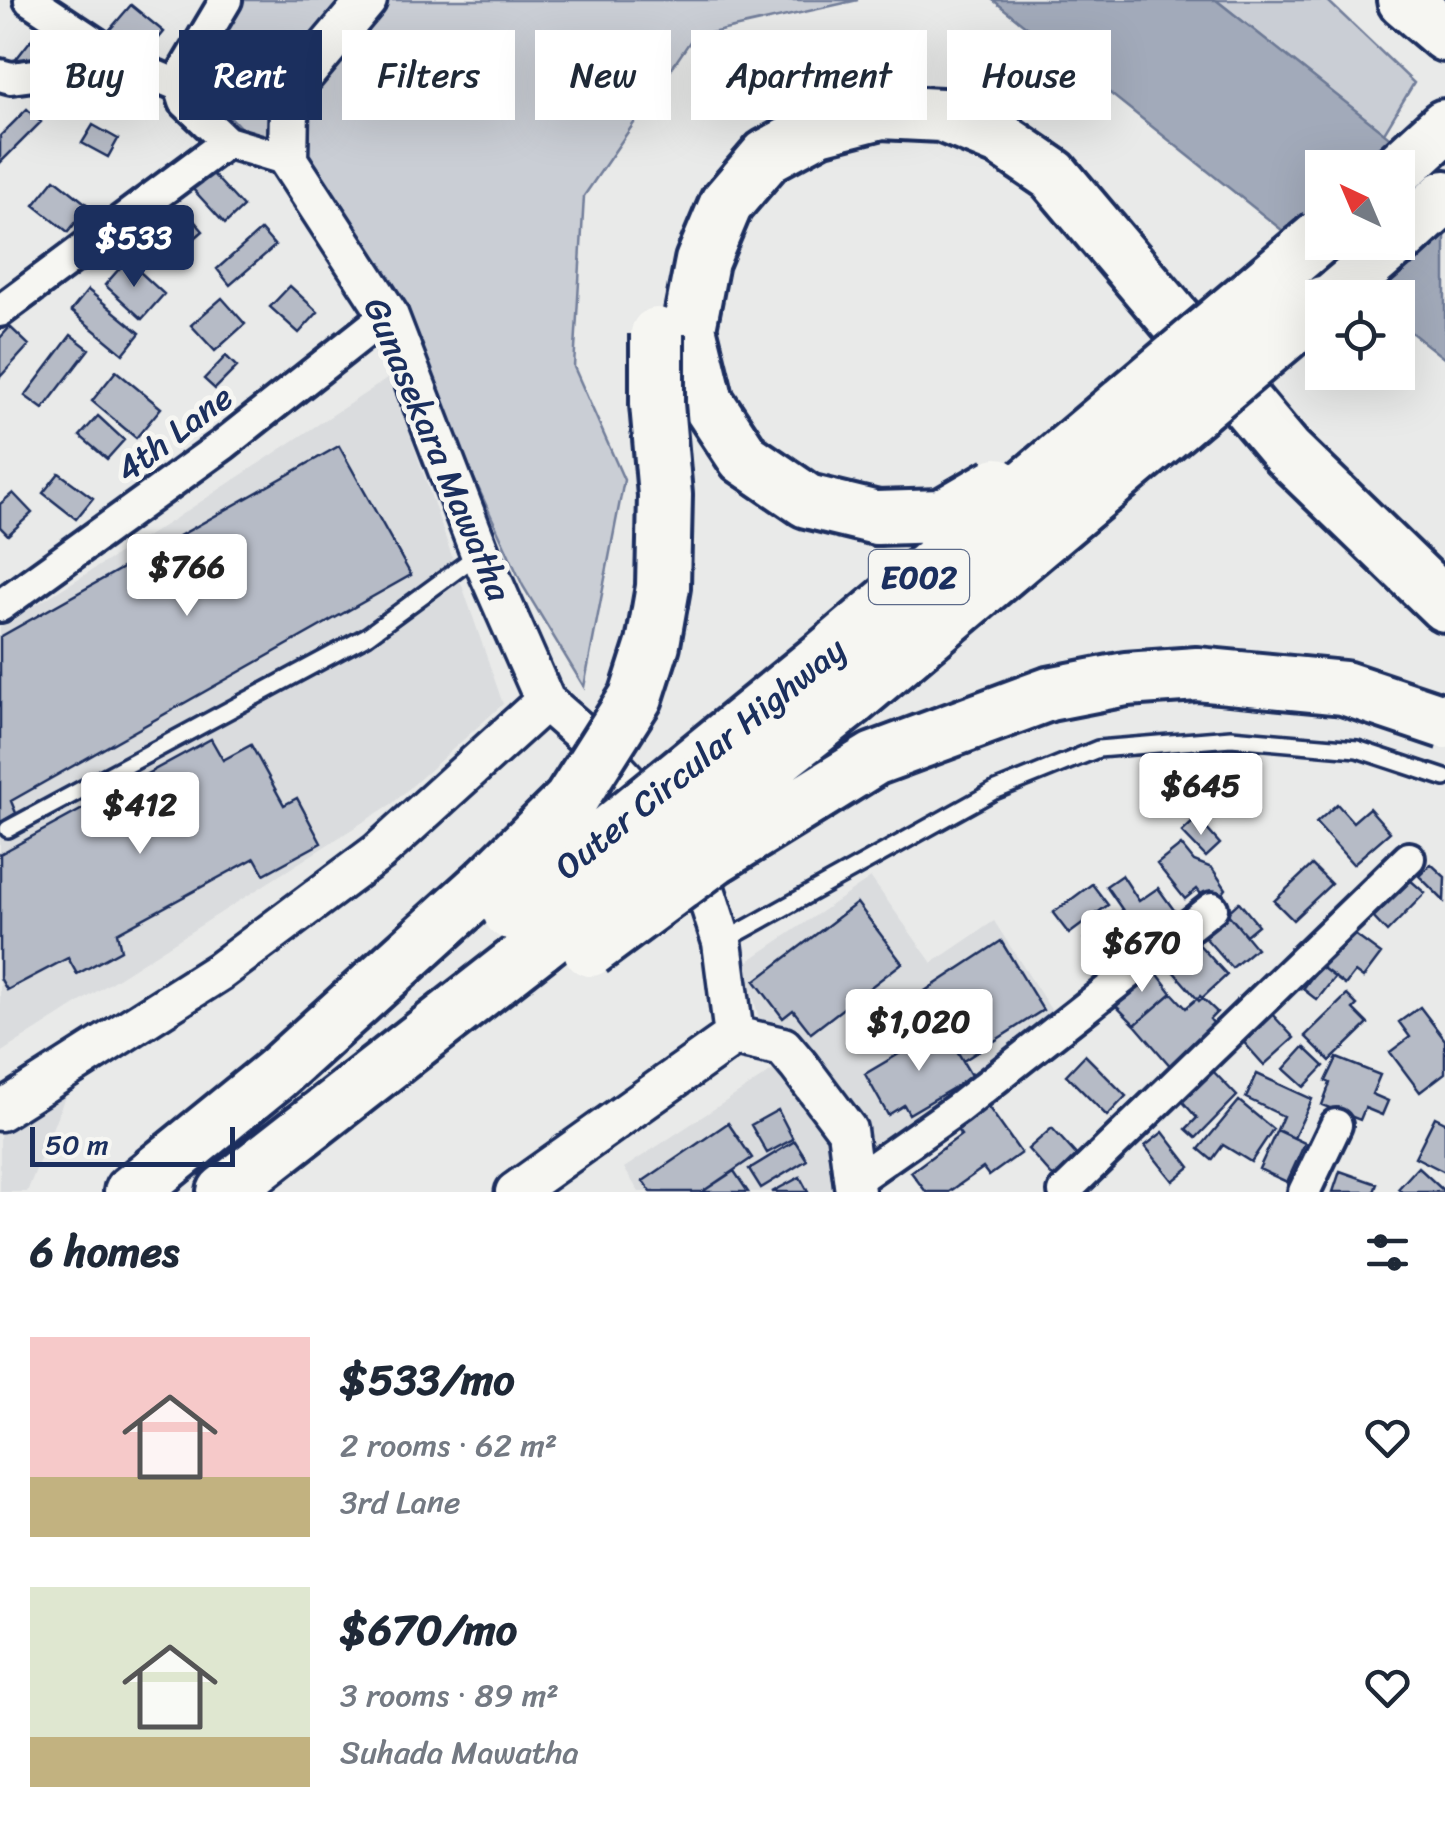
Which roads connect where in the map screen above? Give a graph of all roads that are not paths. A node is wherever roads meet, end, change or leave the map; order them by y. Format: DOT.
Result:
graph roads {
  1 [pos="30,0"];
  2 [pos="226,0"];
  3 [pos="367,0"];
  4 [pos="1404,0"];
  5 [pos="75,30"];
  6 [pos="208,30"];
  7 [pos="1445,35"];
  8 [pos="0,75"];
  9 [pos="30,76"];
  10 [pos="204,120"];
  11 [pos="1445,126"];
  12 [pos="227,142"];
  13 [pos="1415,153"];
  14 [pos="288,160"];
  15 [pos="1445,197"];
  16 [pos="1415,224"];
  17 [pos="1305,247"];
  18 [pos="1305,248"];
  19 [pos="1374,260"];
  20 [pos="1350,280"];
  21 [pos="0,311"];
  22 [pos="388,314"];
  23 [pos="1305,317"];
  24 [pos="1190,336"];
  25 [pos="1190,336"];
  26 [pos="1190,336"];
  27 [pos="1190,336"];
  28 [pos="480,553"];
  29 [pos="1445,564"];
  30 [pos="1445,605"];
  31 [pos="0,606"];
  32 [pos="545,701"];
  33 [pos="1445,722"];
  34 [pos="1445,778"];
  35 [pos="8,829"];
  36 [pos="1410,858"];
  37 [pos="1212,908"];
  38 [pos="525,927"];
  39 [pos="722,942"];
  40 [pos="734,1036"];
  41 [pos="0,1111"];
  42 [pos="1336,1125"];
  43 [pos="856,1186"];
  44 [pos="132,1192"];
  45 [pos="159,1192"];
  46 [pos="224,1192"];
  47 [pos="270,1192"];
  48 [pos="516,1192"];
  49 [pos="1064,1192"];
  50 [pos="1304,1192"];
  1 -- 5 [label="street"];
  2 -- 6 [label="street"];
  3 -- 14 [label="street"];
  4 -- 7 [label="highway"];
  8 -- 9 [label="street"];
  10 -- 12 [label="street"];
  11 -- 13 [label="highway"];
  12 -- 14 [label="street"];
  12 -- 21 [label="street"];
  14 -- 22 [label="street, Gunasekara Mawatha"];
  15 -- 16 [label="highway"];
  17 -- 24 [label="highway, bridge"];
  18 -- 38 [label="highway, Outer Circular Highway / E002, bridge"];
  19 -- 20 [label="highway"];
  22 -- 28 [label="street, Gunasekara Mawatha"];
  22 -- 31 [label="street, 4th Lane"];
  23 -- 38 [label="highway, Outer Circular Highway / E002, bridge"];
  25 -- 26 [label="highway, bridge"];
  27 -- 30 [label="highway, bridge"];
  28 -- 32 [label="street, Gunasekara Mawatha"];
  28 -- 35 [label="lane"];
  29 -- 38 [label="highway, bridge"];
  32 -- 39 [label="street"];
  32 -- 41 [label="street"];
  33 -- 38 [label="highway, bridge"];
  34 -- 39 [label="lane"];
  36 -- 49 [label="street"];
  37 -- 43 [label="street"];
  38 -- 44 [label="highway"];
  38 -- 45 [label="highway, Outer Circular Highway / E002"];
  38 -- 46 [label="highway, Outer Circular Highway / E002"];
  38 -- 47 [label="highway"];
  39 -- 40 [label="street"];
  40 -- 43 [label="street"];
  40 -- 48 [label="street"];
  42 -- 50 [label="street"];
}
